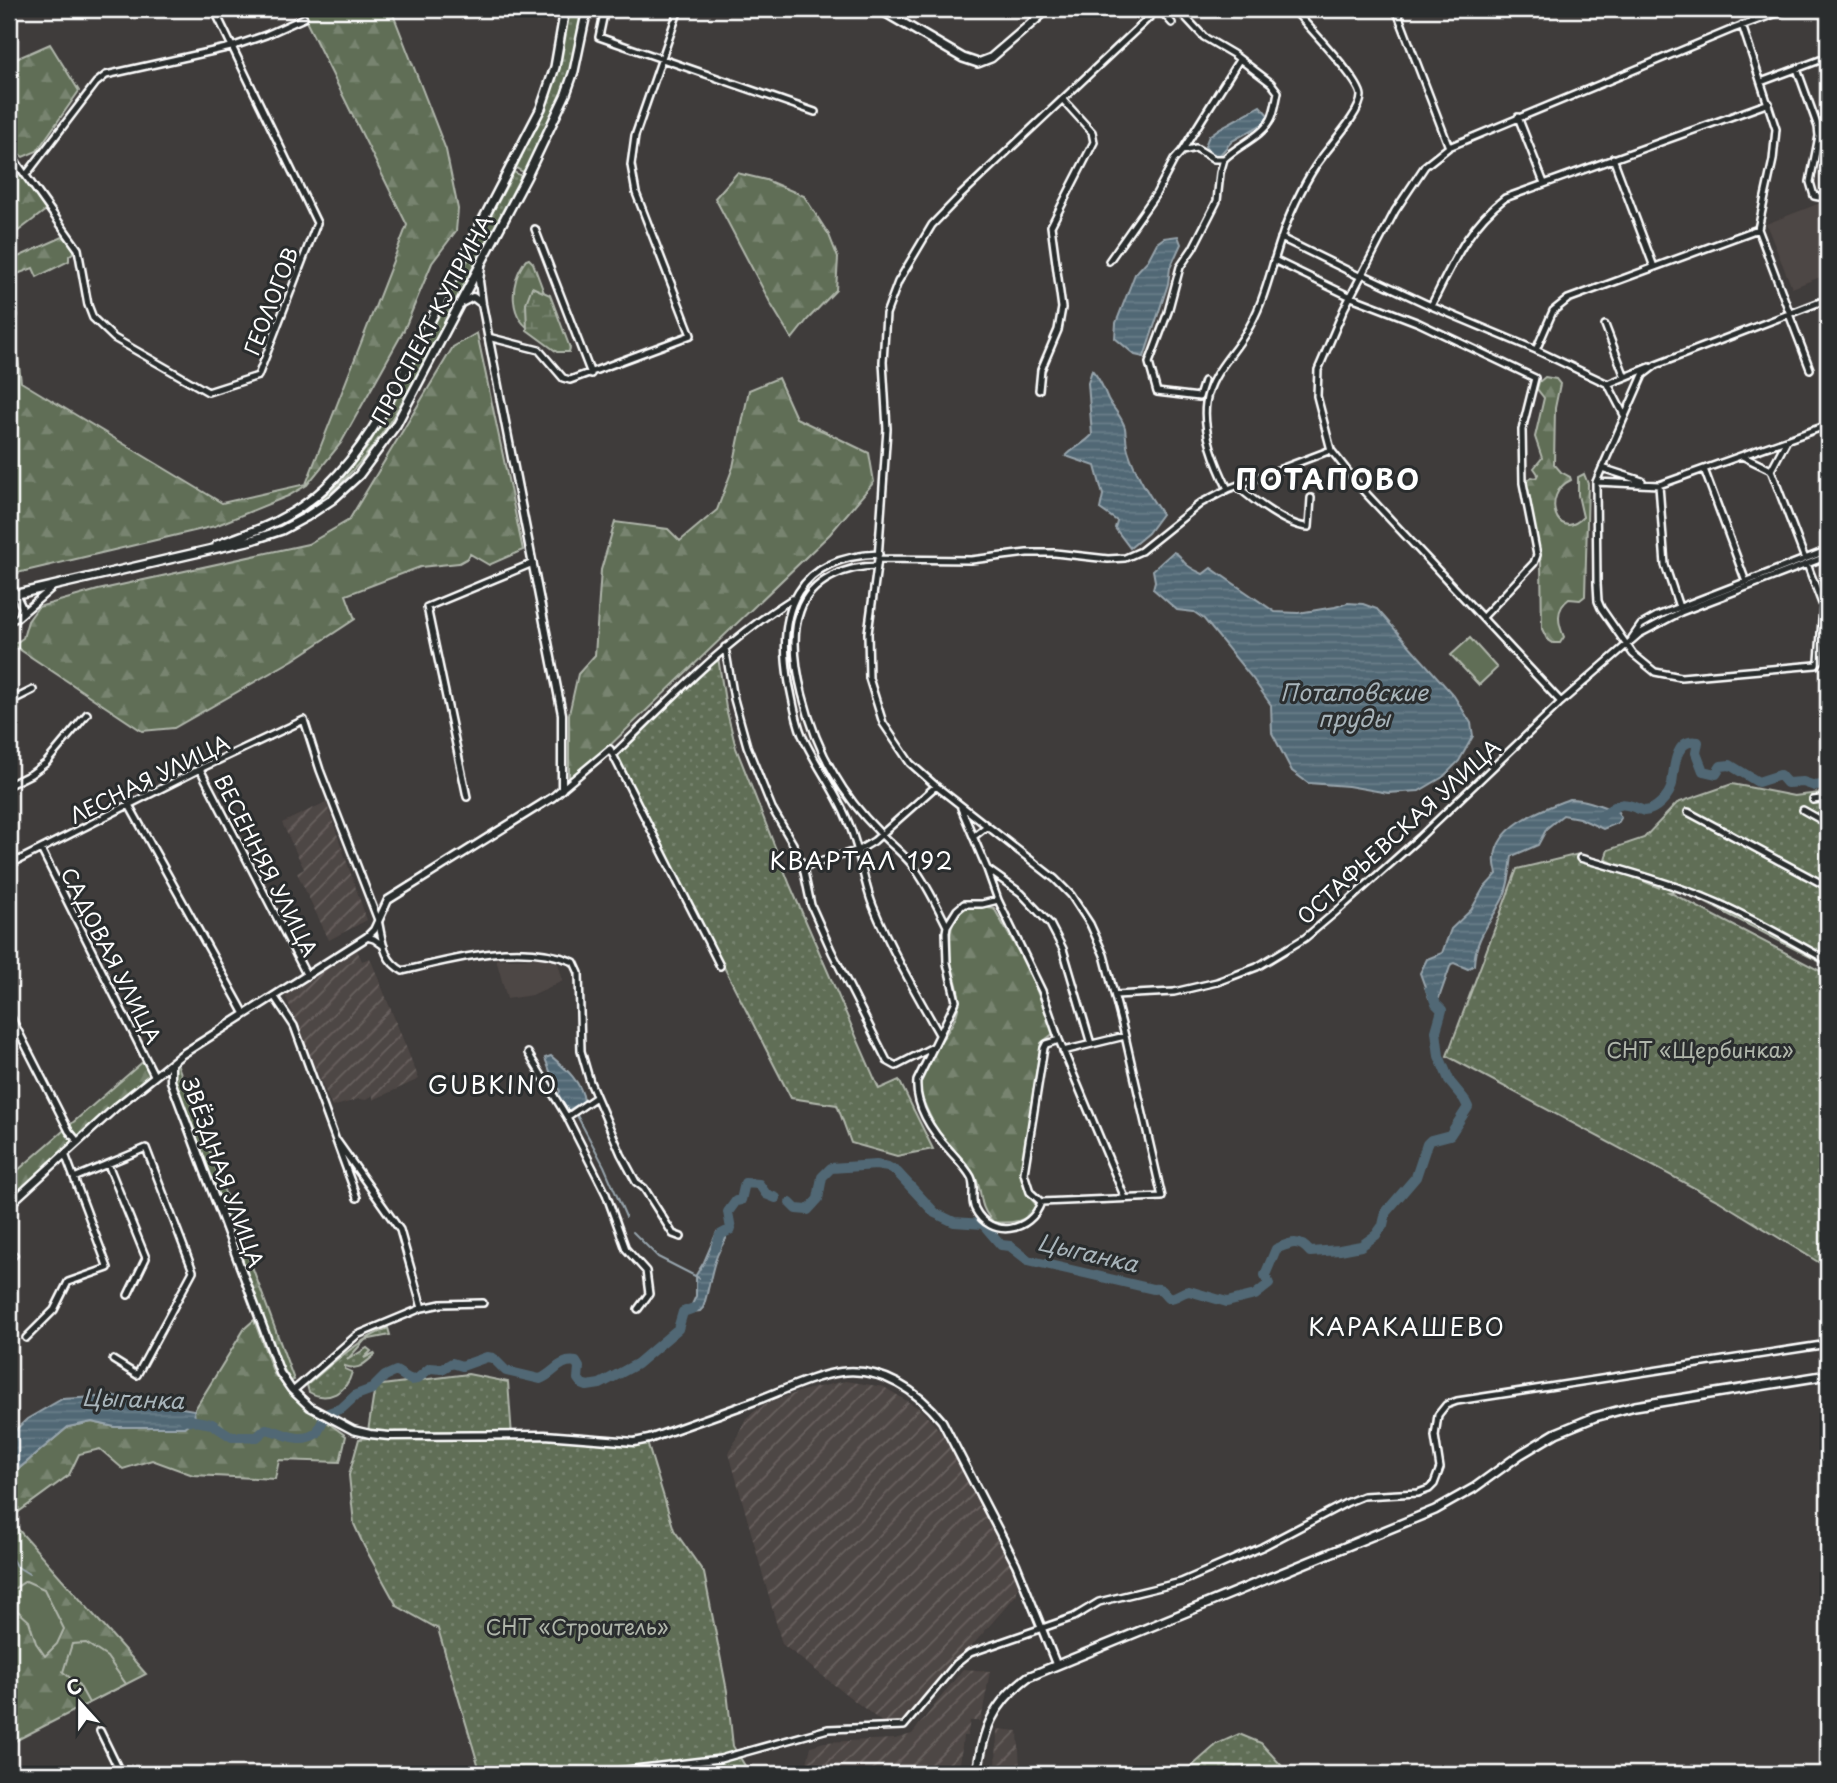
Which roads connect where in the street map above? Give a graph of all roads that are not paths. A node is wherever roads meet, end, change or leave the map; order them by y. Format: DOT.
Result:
graph roads {
  1 [pos="214,9"];
  2 [pos="565,9"];
  3 [pos="587,9"];
  4 [pos="605,9"];
  5 [pos="679,9"];
  6 [pos="879,9"];
  7 [pos="1048,9"];
  8 [pos="1178,9"];
  9 [pos="1293,9"];
  10 [pos="1396,9"];
  11 [pos="1788,9"];
  12 [pos="304,18"];
  13 [pos="1172,23"];
  14 [pos="1742,25"];
  15 [pos="231,47"];
  16 [pos="1828,57"];
  17 [pos="662,58"];
  18 [pos="1239,60"];
  19 [pos="1797,69"];
  20 [pos="1761,82"];
  21 [pos="1063,100"];
  22 [pos="1769,103"];
  23 [pos="816,111"];
  24 [pos="1518,117"];
  25 [pos="1449,147"];
  26 [pos="1182,151"];
  27 [pos="9,152"];
  28 [pos="1613,158"];
  29 [pos="1224,159"];
  30 [pos="26,175"];
  31 [pos="1544,183"];
  32 [pos="1828,194"];
  33 [pos="535,229"];
  34 [pos="1758,229"];
  35 [pos="1281,238"];
  36 [pos="484,257"];
  37 [pos="1274,260"];
  38 [pos="1109,261"];
  39 [pos="1654,267"];
  40 [pos="1361,276"];
  41 [pos="1351,297"];
  42 [pos="1828,299"];
  43 [pos="460,304"];
  44 [pos="482,304"];
  45 [pos="1431,306"];
  46 [pos="1790,314"];
  47 [pos="1605,325"];
  48 [pos="488,337"];
  49 [pos="1536,350"];
  50 [pos="1656,365"];
  51 [pos="1810,369"];
  52 [pos="591,374"];
  53 [pos="1625,377"];
  54 [pos="1204,380"];
  55 [pos="1608,384"];
  56 [pos="1039,390"];
  57 [pos="1624,415"];
  58 [pos="1828,425"];
  59 [pos="1787,440"];
  60 [pos="1331,450"];
  61 [pos="1742,456"];
  62 [pos="1602,468"];
  63 [pos="1704,470"];
  64 [pos="1771,470"];
  65 [pos="1596,482"];
  66 [pos="1648,483"];
  67 [pos="1659,485"];
  68 [pos="1237,486"];
  69 [pos="1228,489"];
  70 [pos="1311,498"];
  71 [pos="1828,550"];
  72 [pos="203,551"];
  73 [pos="1828,556"];
  74 [pos="878,560"];
  75 [pos="1806,561"];
  76 [pos="533,563"];
  77 [pos="9,580"];
  78 [pos="1746,582"];
  79 [pos="54,586"];
  80 [pos="13,595"];
  81 [pos="795,597"];
  82 [pos="1679,607"];
  83 [pos="21,613"];
  84 [pos="1483,617"];
  85 [pos="9,621"];
  86 [pos="1628,642"];
  87 [pos="725,647"];
  88 [pos="33,690"];
  89 [pos="9,702"];
  90 [pos="1561,702"];
  91 [pos="87,714"];
  92 [pos="612,755"];
  93 [pos="200,769"];
  94 [pos="9,785"];
  95 [pos="936,786"];
  96 [pos="562,789"];
  97 [pos="467,797"];
  98 [pos="1828,798"];
  99 [pos="1813,800"];
  100 [pos="129,805"];
  101 [pos="960,805"];
  102 [pos="1803,810"];
  103 [pos="1688,812"];
  104 [pos="1828,824"];
  105 [pos="987,826"];
  106 [pos="881,835"];
  107 [pos="973,837"];
  108 [pos="41,849"];
  109 [pos="859,850"];
  110 [pos="1580,858"];
  111 [pos="9,865"];
  112 [pos="803,867"];
  113 [pos="987,869"];
  114 [pos="1828,887"];
  115 [pos="998,900"];
  116 [pos="378,920"];
  117 [pos="947,926"];
  118 [pos="367,937"];
  119 [pos="384,946"];
  120 [pos="1828,961"];
  121 [pos="720,966"];
  122 [pos="307,976"];
  123 [pos="1115,995"];
  124 [pos="274,996"];
  125 [pos="9,1013"];
  126 [pos="244,1014"];
  127 [pos="939,1034"];
  128 [pos="1125,1036"];
  129 [pos="1059,1040"];
  130 [pos="1091,1044"];
  131 [pos="933,1046"];
  132 [pos="1063,1051"];
  133 [pos="528,1053"];
  134 [pos="171,1063"];
  135 [pos="154,1076"];
  136 [pos="171,1081"];
  137 [pos="596,1097"];
  138 [pos="567,1117"];
  139 [pos="337,1141"];
  140 [pos="78,1142"];
  141 [pos="65,1154"];
  142 [pos="108,1164"];
  143 [pos="74,1178"];
  144 [pos="357,1198"];
  145 [pos="1125,1198"];
  146 [pos="1041,1202"];
  147 [pos="9,1205"];
  148 [pos="681,1237"];
  149 [pos="128,1295"];
  150 [pos="483,1303"];
  151 [pos="422,1308"];
  152 [pos="638,1308"];
  153 [pos="26,1338"];
  154 [pos="1828,1344"];
  155 [pos="113,1360"];
  156 [pos="1828,1376"];
  157 [pos="293,1391"];
  158 [pos="1043,1628"];
  159 [pos="1056,1664"];
  160 [pos="100,1731"];
  161 [pos="121,1774"];
  162 [pos="592,1774"];
  163 [pos="977,1774"];
  1 -- 15 [label="street, ГЕОЛОГОВ"];
  2 -- 72 [label="main road, ПРОСПЕКТ КУПРИНА"];
  3 -- 36 [label="main road, ПРОСПЕКТ КУПРИНА"];
  4 -- 17 [label="street"];
  5 -- 17 [label="street"];
  6 -- 7 [label="main road"];
  8 -- 18 [label="street"];
  9 -- 35 [label="street"];
  10 -- 25 [label="street"];
  11 -- 14 [label="street"];
  12 -- 15 [label="street"];
  13 -- 21 [label="street"];
  14 -- 20 [label="street"];
  14 -- 24 [label="street"];
  15 -- 30 [label="street"];
  15 -- 30 [label="street, ГЕОЛОГОВ"];
  16 -- 19 [label="street"];
  17 -- 23 [label="street"];
  17 -- 52 [label="street"];
  18 -- 26 [label="street"];
  18 -- 29 [label="street"];
  19 -- 20 [label="street"];
  19 -- 32 [label="street"];
  20 -- 22 [label="street"];
  21 -- 56 [label="street"];
  21 -- 74 [label="street"];
  22 -- 28 [label="street"];
  22 -- 34 [label="street"];
  24 -- 25 [label="street"];
  24 -- 31 [label="street"];
  25 -- 40 [label="street"];
  26 -- 29 [label="street"];
  26 -- 38 [label="street"];
  27 -- 30 [label="street, ГЕОЛОГОВ"];
  28 -- 31 [label="street"];
  28 -- 39 [label="street"];
  29 -- 54 [label="street"];
  31 -- 45 [label="street"];
  33 -- 52 [label="street"];
  34 -- 39 [label="street"];
  34 -- 46 [label="street"];
  35 -- 37 [label="street"];
  35 -- 40 [label="street"];
  36 -- 43 [label="main road, ПРОСПЕКТ КУПРИНА"];
  36 -- 44 [label="street"];
  37 -- 41 [label="street"];
  37 -- 69 [label="street"];
  39 -- 49 [label="street"];
  40 -- 41 [label="street"];
  40 -- 45 [label="street"];
  41 -- 60 [label="street"];
  41 -- 84 [label="street"];
  42 -- 46 [label="street"];
  43 -- 44 [label="street"];
  43 -- 72 [label="main road, ПРОСПЕКТ КУПРИНА"];
  44 -- 48 [label="street"];
  45 -- 49 [label="street"];
  46 -- 50 [label="street"];
  46 -- 51 [label="street"];
  47 -- 53 [label="street"];
  48 -- 52 [label="street"];
  48 -- 76 [label="street"];
  49 -- 55 [label="street"];
  50 -- 53 [label="street"];
  50 -- 57 [label="street"];
  53 -- 55 [label="street"];
  55 -- 57 [label="street"];
  57 -- 62 [label="street"];
  58 -- 59 [label="street"];
  59 -- 61 [label="street"];
  59 -- 64 [label="street"];
  60 -- 68 [label="street"];
  60 -- 84 [label="street"];
  61 -- 63 [label="street"];
  61 -- 64 [label="street"];
  62 -- 65 [label="street"];
  62 -- 66 [label="street"];
  63 -- 67 [label="street"];
  63 -- 78 [label="street"];
  64 -- 75 [label="street"];
  65 -- 66 [label="street"];
  65 -- 86 [label="street"];
  66 -- 67 [label="street"];
  67 -- 82 [label="street"];
  68 -- 69 [label="street"];
  68 -- 70 [label="street"];
  69 -- 74 [label="street"];
  71 -- 75 [label="street, ОСТАФЬЕВСКАЯ УЛИЦА"];
  72 -- 79 [label="main road, ПРОСПЕКТ КУПРИНА"];
  73 -- 75 [label="street, ОСТАФЬЕВСКАЯ УЛИЦА"];
  74 -- 81 [label="street"];
  74 -- 95 [label="street"];
  74 -- 106 [label="street"];
  75 -- 78 [label="street, ОСТАФЬЕВСКАЯ УЛИЦА"];
  75 -- 86 [label="street, ОСТАФЬЕВСКАЯ УЛИЦА"];
  75 -- 86 [label="street"];
  76 -- 96 [label="street"];
  76 -- 97 [label="street"];
  77 -- 80 [label="street"];
  78 -- 82 [label="street, ОСТАФЬЕВСКАЯ УЛИЦА"];
  79 -- 80 [label="main road, ПРОСПЕКТ КУПРИНА"];
  79 -- 83 [label="street"];
  80 -- 83 [label="street"];
  81 -- 87 [label="street"];
  81 -- 109 [label="street"];
  82 -- 86 [label="street, ОСТАФЬЕВСКАЯ УЛИЦА"];
  83 -- 85 [label="street"];
  84 -- 90 [label="street"];
  86 -- 90 [label="street, ОСТАФЬЕВСКАЯ УЛИЦА"];
  87 -- 92 [label="street"];
  87 -- 112 [label="street"];
  88 -- 89 [label="street"];
  90 -- 123 [label="street, ОСТАФЬЕВСКАЯ УЛИЦА"];
  91 -- 94 [label="street"];
  92 -- 96 [label="street"];
  92 -- 121 [label="street"];
  93 -- 100 [label="street, ЛЕСНАЯ УЛИЦА"];
  93 -- 116 [label="street, ЛЕСНАЯ УЛИЦА"];
  93 -- 122 [label="street, ВЕСЕННЯЯ УЛИЦА"];
  95 -- 101 [label="street"];
  95 -- 106 [label="street"];
  96 -- 116 [label="street"];
  98 -- 99 [label="street"];
  100 -- 108 [label="street, ЛЕСНАЯ УЛИЦА"];
  100 -- 126 [label="street"];
  101 -- 105 [label="street"];
  101 -- 107 [label="street"];
  102 -- 104 [label="street"];
  103 -- 114 [label="street"];
  105 -- 107 [label="street"];
  105 -- 123 [label="street"];
  106 -- 109 [label="street"];
  106 -- 117 [label="street"];
  107 -- 113 [label="street"];
  108 -- 111 [label="street, ЛЕСНАЯ УЛИЦА"];
  108 -- 135 [label="street, САДОВАЯ УЛИЦА"];
  109 -- 112 [label="street"];
  109 -- 127 [label="street"];
  110 -- 120 [label="street"];
  112 -- 131 [label="street"];
  113 -- 115 [label="street"];
  113 -- 130 [label="street"];
  115 -- 117 [label="street"];
  115 -- 129 [label="street"];
  116 -- 118 [label="street"];
  116 -- 119 [label="street"];
  117 -- 127 [label="street"];
  118 -- 119 [label="street"];
  118 -- 122 [label="street"];
  119 -- 137 [label="street"];
  122 -- 124 [label="street"];
  123 -- 128 [label="street"];
  124 -- 126 [label="street"];
  124 -- 139 [label="street"];
  125 -- 140 [label="street"];
  126 -- 134 [label="street"];
  127 -- 131 [label="street"];
  128 -- 130 [label="street"];
  128 -- 145 [label="street"];
  129 -- 132 [label="street"];
  129 -- 146 [label="street"];
  130 -- 132 [label="street"];
  131 -- 146 [label="street"];
  132 -- 145 [label="street"];
  133 -- 138 [label="street"];
  134 -- 135 [label="street, ЗВЁЗДНАЯ УЛИЦА"];
  134 -- 136 [label="street, ЗВЁЗДНАЯ УЛИЦА"];
  135 -- 136 [label="street"];
  135 -- 140 [label="street, ЗВЁЗДНАЯ УЛИЦА"];
  136 -- 157 [label="street, ЗВЁЗДНАЯ УЛИЦА"];
  137 -- 138 [label="street"];
  137 -- 148 [label="street"];
  138 -- 152 [label="street"];
  139 -- 144 [label="street"];
  139 -- 151 [label="street"];
  140 -- 141 [label="street, ЗВЁЗДНАЯ УЛИЦА"];
  141 -- 143 [label="street"];
  141 -- 147 [label="street, ЗВЁЗДНАЯ УЛИЦА"];
  142 -- 143 [label="street"];
  142 -- 149 [label="street"];
  142 -- 155 [label="street"];
  143 -- 153 [label="street"];
  145 -- 146 [label="street"];
  150 -- 151 [label="street"];
  151 -- 157 [label="street"];
  154 -- 158 [label="street"];
  156 -- 159 [label="main road"];
  157 -- 158 [label="street, ЗВЁЗДНАЯ УЛИЦА"];
  158 -- 159 [label="street, ЗВЁЗДНАЯ УЛИЦА"];
  158 -- 162 [label="street"];
  159 -- 163 [label="main road"];
  160 -- 161 [label="street"];
}
